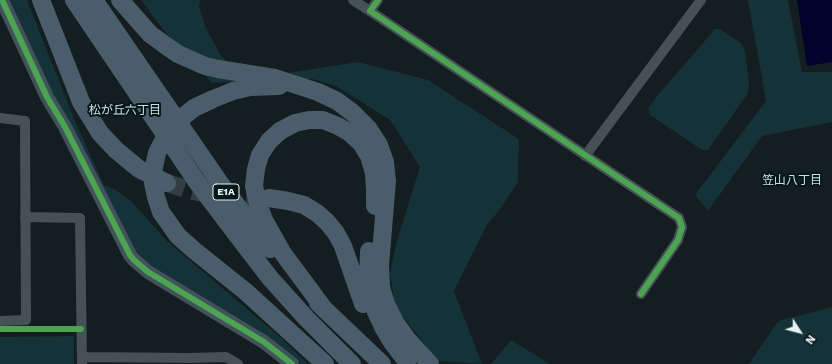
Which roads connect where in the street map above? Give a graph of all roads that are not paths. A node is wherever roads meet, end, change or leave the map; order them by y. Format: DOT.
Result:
graph roads {
  1 [pos="2,0"];
  2 [pos="40,0"];
  3 [pos="74,0"];
  4 [pos="94,0"];
  5 [pos="120,0"];
  6 [pos="353,0"];
  7 [pos="378,0"];
  8 [pos="701,0"];
  9 [pos="370,11"];
  10 [pos="318,92"];
  11 [pos="0,118"];
  12 [pos="585,156"];
  13 [pos="167,182"];
  14 [pos="268,198"];
  15 [pos="25,217"];
  16 [pos="641,294"];
  17 [pos="325,310"];
  18 [pos="0,320"];
  19 [pos="82,360"];
  20 [pos="138,360"];
  21 [pos="191,361"];
  22 [pos="409,363"];
  23 [pos="238,364"];
  24 [pos="292,364"];
  25 [pos="325,364"];
  26 [pos="352,364"];
  27 [pos="382,364"];
  28 [pos="430,364"];
  1 -- 24 [label="street"];
  2 -- 13 [label="highway"];
  3 -- 26 [label="highway, E1A"];
  4 -- 17 [label="highway, E1A"];
  5 -- 10 [label="highway"];
  6 -- 9 [label="street"];
  7 -- 9 [label="street"];
  8 -- 12 [label="street"];
  9 -- 12 [label="street"];
  10 -- 25 [label="highway"];
  10 -- 28 [label="highway"];
  11 -- 15 [label="street"];
  12 -- 16 [label="street"];
  14 -- 22 [label="highway"];
  15 -- 18 [label="street"];
  15 -- 19 [label="street"];
  17 -- 22 [label="highway"];
  17 -- 27 [label="highway, E1A"];
  19 -- 20 [label="street"];
  20 -- 21 [label="street"];
  21 -- 23 [label="street"];
}
